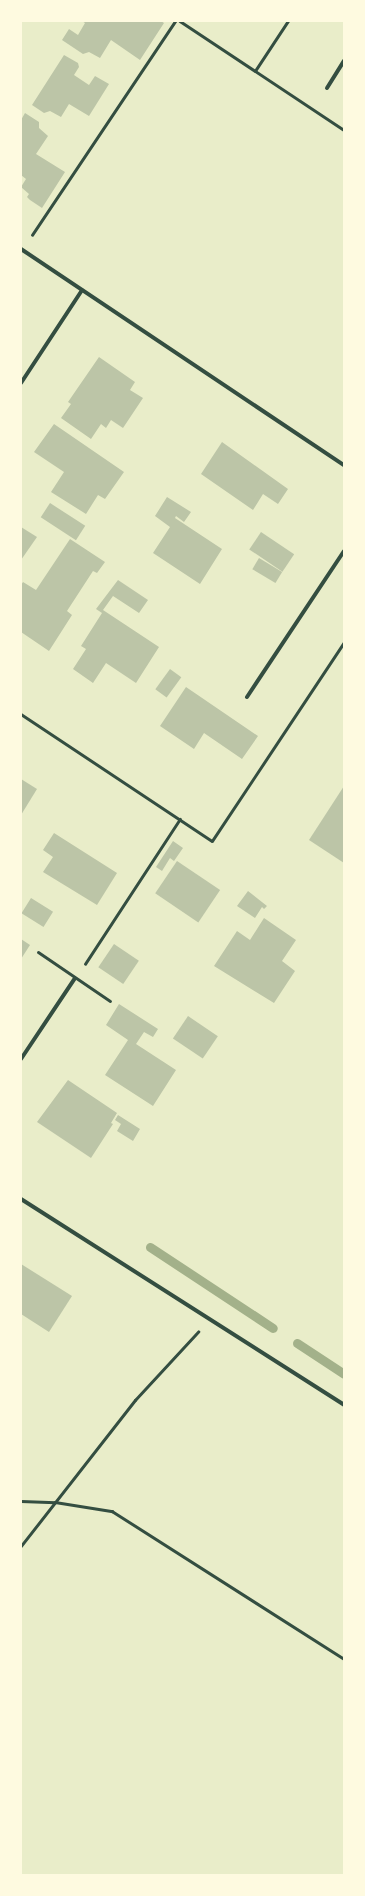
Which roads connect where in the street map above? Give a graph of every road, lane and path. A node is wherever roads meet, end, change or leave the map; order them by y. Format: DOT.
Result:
graph roads {
  1 [pos="175,21"];
  2 [pos="180,21"];
  3 [pos="288,21"];
  4 [pos="344,61"];
  5 [pos="255,71"];
  6 [pos="326,88"];
  7 [pos="344,130"];
  8 [pos="22,250"];
  9 [pos="82,290"];
  10 [pos="21,383"];
  11 [pos="344,465"];
  12 [pos="344,551"];
  13 [pos="344,642"];
  14 [pos="247,697"];
  15 [pos="21,714"];
  16 [pos="180,819"];
  17 [pos="38,952"];
  18 [pos="76,978"];
  19 [pos="110,1001"];
  20 [pos="21,1059"];
  21 [pos="21,1199"];
  22 [pos="210,1319"];
  23 [pos="344,1404"];
  24 [pos="21,1501"];
  25 [pos="55,1502"];
  26 [pos="21,1546"];
  27 [pos="344,1659"];
  1 -- 8 [label="path"];
  2 -- 5 [label="path"];
  3 -- 5 [label="path"];
  4 -- 6 [label="street"];
  5 -- 7 [label="path"];
  8 -- 9 [label="street"];
  9 -- 10 [label="street"];
  9 -- 11 [label="street"];
  12 -- 14 [label="street"];
  13 -- 16 [label="path"];
  15 -- 16 [label="path"];
  16 -- 18 [label="path"];
  17 -- 18 [label="lane"];
  18 -- 19 [label="lane"];
  18 -- 20 [label="street"];
  21 -- 22 [label="street"];
  22 -- 23 [label="street"];
  22 -- 25 [label="path"];
  24 -- 25 [label="path"];
  25 -- 26 [label="path"];
  25 -- 27 [label="path"];
}
